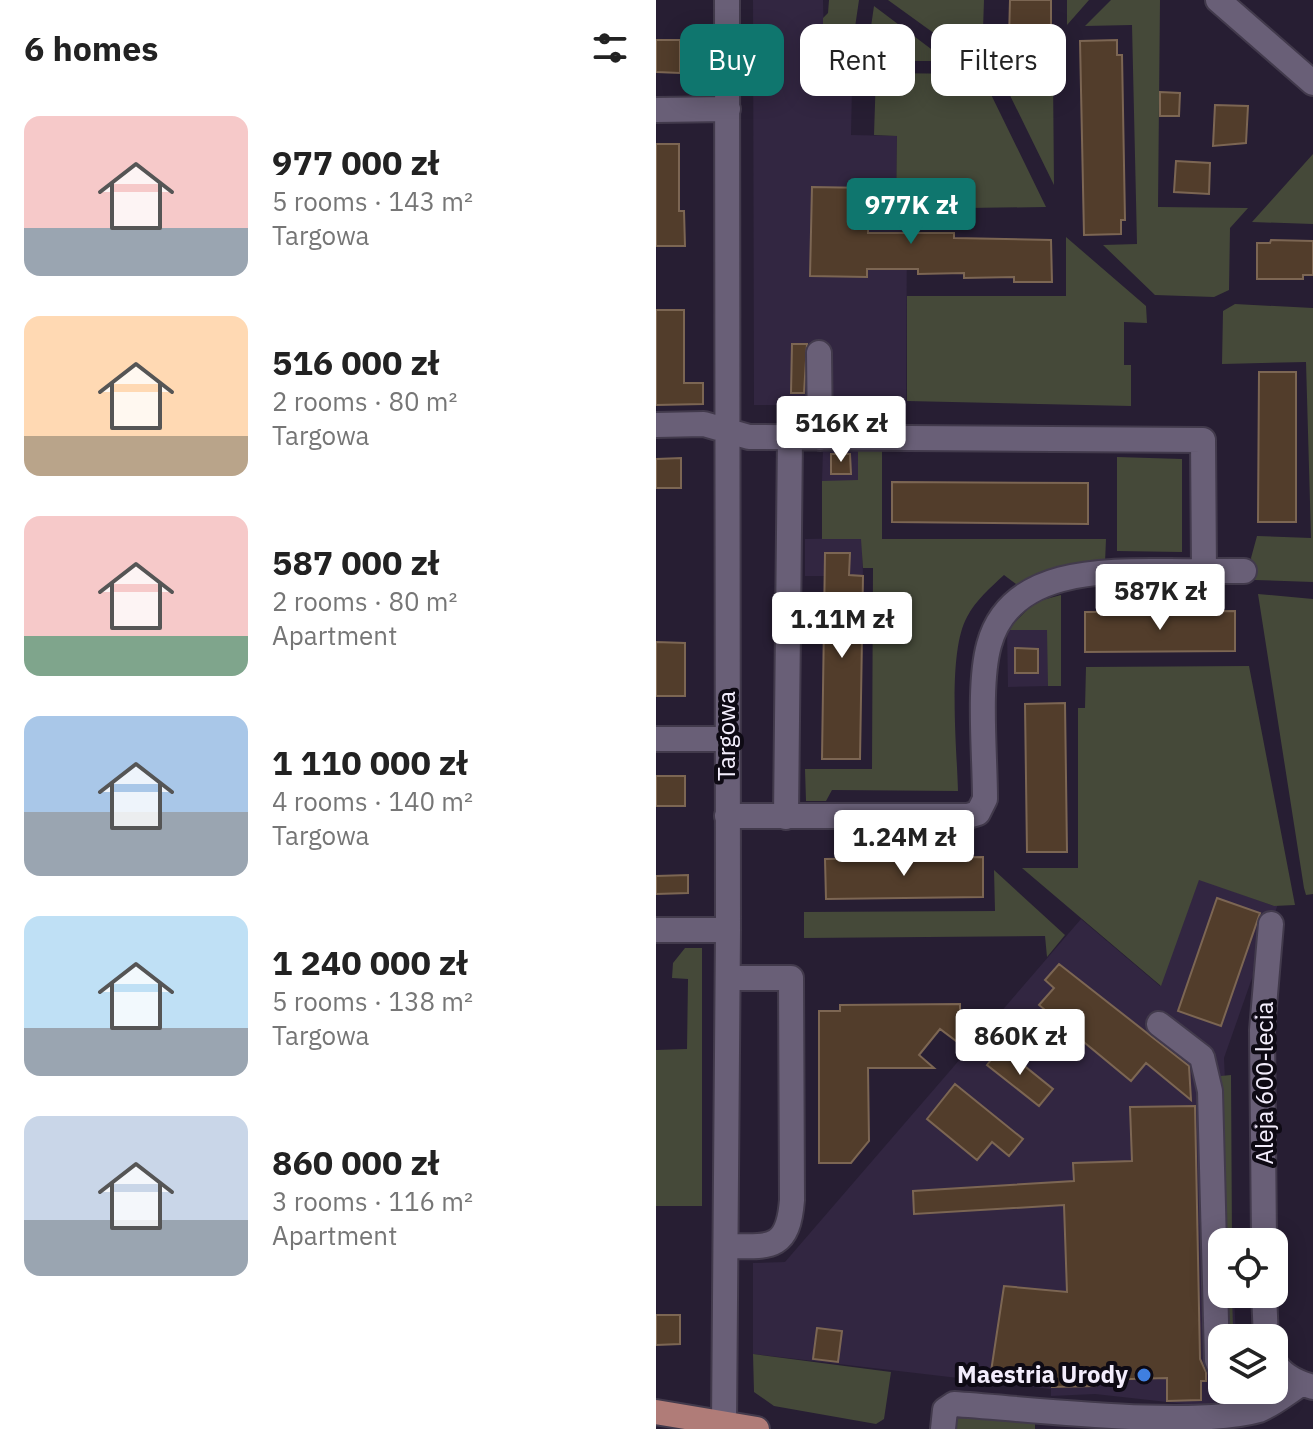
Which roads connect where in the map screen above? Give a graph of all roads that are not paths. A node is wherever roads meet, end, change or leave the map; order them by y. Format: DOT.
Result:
graph roads {
  1 [pos="727,0"];
  2 [pos="1218,0"];
  3 [pos="1313,83"];
  4 [pos="728,109"];
  5 [pos="656,110"];
  6 [pos="819,353"];
  7 [pos="656,425"];
  8 [pos="728,431"];
  9 [pos="790,437"];
  10 [pos="820,438"];
  11 [pos="1204,571"];
  12 [pos="1244,571"];
  13 [pos="656,739"];
  14 [pos="727,739"];
  15 [pos="727,816"];
  16 [pos="786,817"];
  17 [pos="1271,924"];
  18 [pos="656,930"];
  19 [pos="728,930"];
  20 [pos="728,978"];
  21 [pos="1159,1024"];
  22 [pos="1264,1228"];
  23 [pos="726,1246"];
  24 [pos="1216,1324"];
  25 [pos="1290,1389"];
  26 [pos="656,1412"];
  27 [pos="724,1424"];
  28 [pos="757,1429"];
  29 [pos="943,1429"];
  1 -- 4 [label="street, Targowa"];
  2 -- 3 [label="street"];
  4 -- 5 [label="street"];
  4 -- 8 [label="street, Targowa"];
  6 -- 10 [label="street"];
  7 -- 8 [label="street"];
  8 -- 9 [label="street"];
  8 -- 14 [label="street, Targowa"];
  9 -- 10 [label="street"];
  9 -- 16 [label="street"];
  10 -- 11 [label="street"];
  11 -- 12 [label="street"];
  11 -- 16 [label="street"];
  13 -- 14 [label="street"];
  14 -- 15 [label="street, Targowa"];
  15 -- 16 [label="street"];
  15 -- 19 [label="street, Targowa"];
  17 -- 22 [label="street, Aleja 600-lecia"];
  18 -- 19 [label="street"];
  19 -- 20 [label="street, Targowa"];
  20 -- 23 [label="street, Targowa"];
  20 -- 23 [label="street"];
  21 -- 24 [label="street"];
  23 -- 27 [label="street, Targowa"];
  25 -- 29 [label="street"];
  26 -- 27 [label="main road"];
  27 -- 28 [label="main road"];
}
